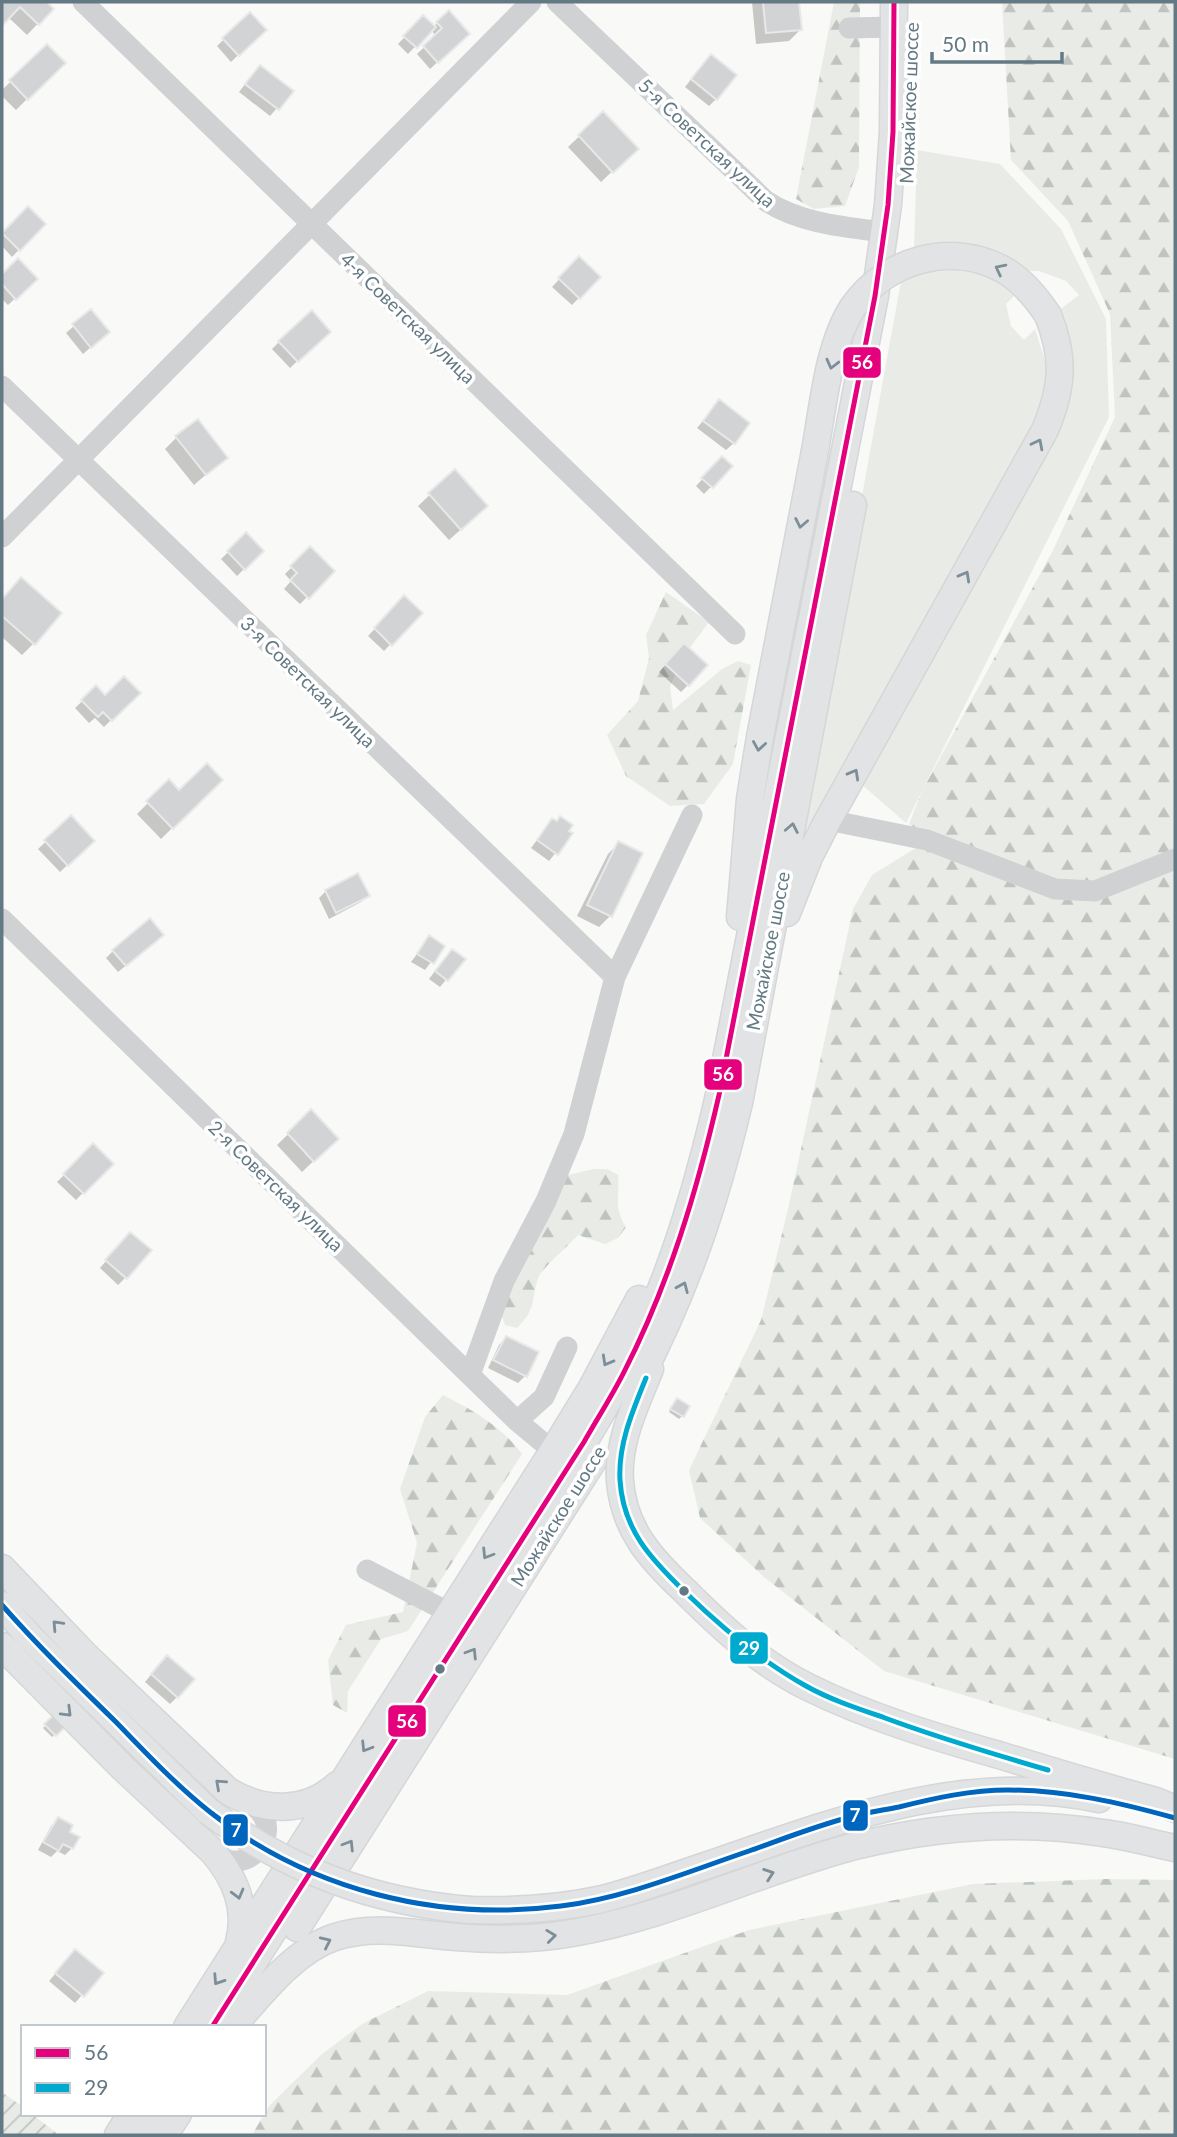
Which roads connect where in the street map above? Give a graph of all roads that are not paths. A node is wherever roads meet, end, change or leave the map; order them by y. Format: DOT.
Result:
graph roads {
  1 [pos="83,2"];
  2 [pos="531,2"];
  3 [pos="557,2"];
  4 [pos="912,2"];
  5 [pos="894,14"];
  6 [pos="849,28"];
  7 [pos="311,225"];
  8 [pos="884,232"];
  9 [pos="2,386"];
  10 [pos="78,460"];
  11 [pos="2,537"];
  12 [pos="734,634"];
  13 [pos="692,815"];
  14 [pos="828,820"];
  15 [pos="1175,859"];
  16 [pos="2,919"];
  17 [pos="615,977"];
  18 [pos="741,1038"];
  19 [pos="719,1095"];
  20 [pos="667,1326"];
  21 [pos="567,1347"];
  22 [pos="470,1375"];
  23 [pos="517,1421"];
  24 [pos="553,1451"];
  25 [pos="2,1567"];
  26 [pos="367,1570"];
  27 [pos="2,1605"];
  28 [pos="450,1613"];
  29 [pos="4,1652"];
  30 [pos="346,1777"];
  31 [pos="251,1803"];
  32 [pos="890,1809"];
  33 [pos="1175,1809"];
  34 [pos="1175,1818"];
  35 [pos="1175,1841"];
  36 [pos="1175,1848"];
  37 [pos="213,1852"];
  38 [pos="236,1952"];
  39 [pos="236,2023"];
  40 [pos="188,2025"];
  41 [pos="213,2025"];
  42 [pos="130,2116"];
  43 [pos="155,2116"];
  44 [pos="177,2116"];
  45 [pos="118,2135"];
  46 [pos="142,2135"];
  47 [pos="164,2135"];
  1 -- 7 [label="street, 4-я Советская улица"];
  2 -- 7 [label="street"];
  3 -- 8 [label="street, 5-я Советская улица"];
  18 -- 4 [label="main road, Можайское шоссе, one-way"];
  5 -- 6 [label="street"];
  5 -- 8 [label="main road, Можайское шоссе"];
  7 -- 10 [label="street"];
  7 -- 12 [label="street, 4-я Советская улица"];
  8 -- 18 [label="main road, Можайское шоссе"];
  9 -- 10 [label="street, 3-я Советская улица"];
  10 -- 11 [label="street"];
  10 -- 17 [label="street, 3-я Советская улица"];
  13 -- 17 [label="street"];
  14 -- 15 [label="street"];
  14 -- 18 [label="main road"];
  14 -- 18 [label="main road, one-way, bridge"];
  16 -- 22 [label="street, 2-я Советская улица"];
  17 -- 22 [label="street"];
  18 -- 19 [label="main road, Можайское шоссе"];
  20 -- 18 [label="main road, Можайское шоссе, one-way"];
  19 -- 24 [label="main road, one-way"];
  19 -- 41 [label="main road, Можайское шоссе"];
  20 -- 33 [label="main road"];
  39 -- 20 [label="main road, Можайское шоссе, one-way"];
  21 -- 23 [label="street"];
  22 -- 23 [label="street, 2-я Советская улица"];
  23 -- 24 [label="street, 2-я Советская улица"];
  24 -- 28 [label="main road, one-way"];
  31 -- 25 [label="main road, one-way"];
  26 -- 28 [label="street"];
  27 -- 32 [label="main road, bridge"];
  28 -- 30 [label="main road, one-way"];
  29 -- 37 [label="main road, one-way"];
  30 -- 31 [label="main road"];
  30 -- 38 [label="main road"];
  31 -- 37 [label="street"];
  32 -- 34 [label="main road"];
  32 -- 35 [label="main road"];
  39 -- 36 [label="main road, one-way"];
  37 -- 38 [label="main road, one-way"];
  38 -- 40 [label="main road, one-way"];
  42 -- 45 [label="main road"];
  43 -- 46 [label="main road"];
  44 -- 47 [label="main road"];
}
